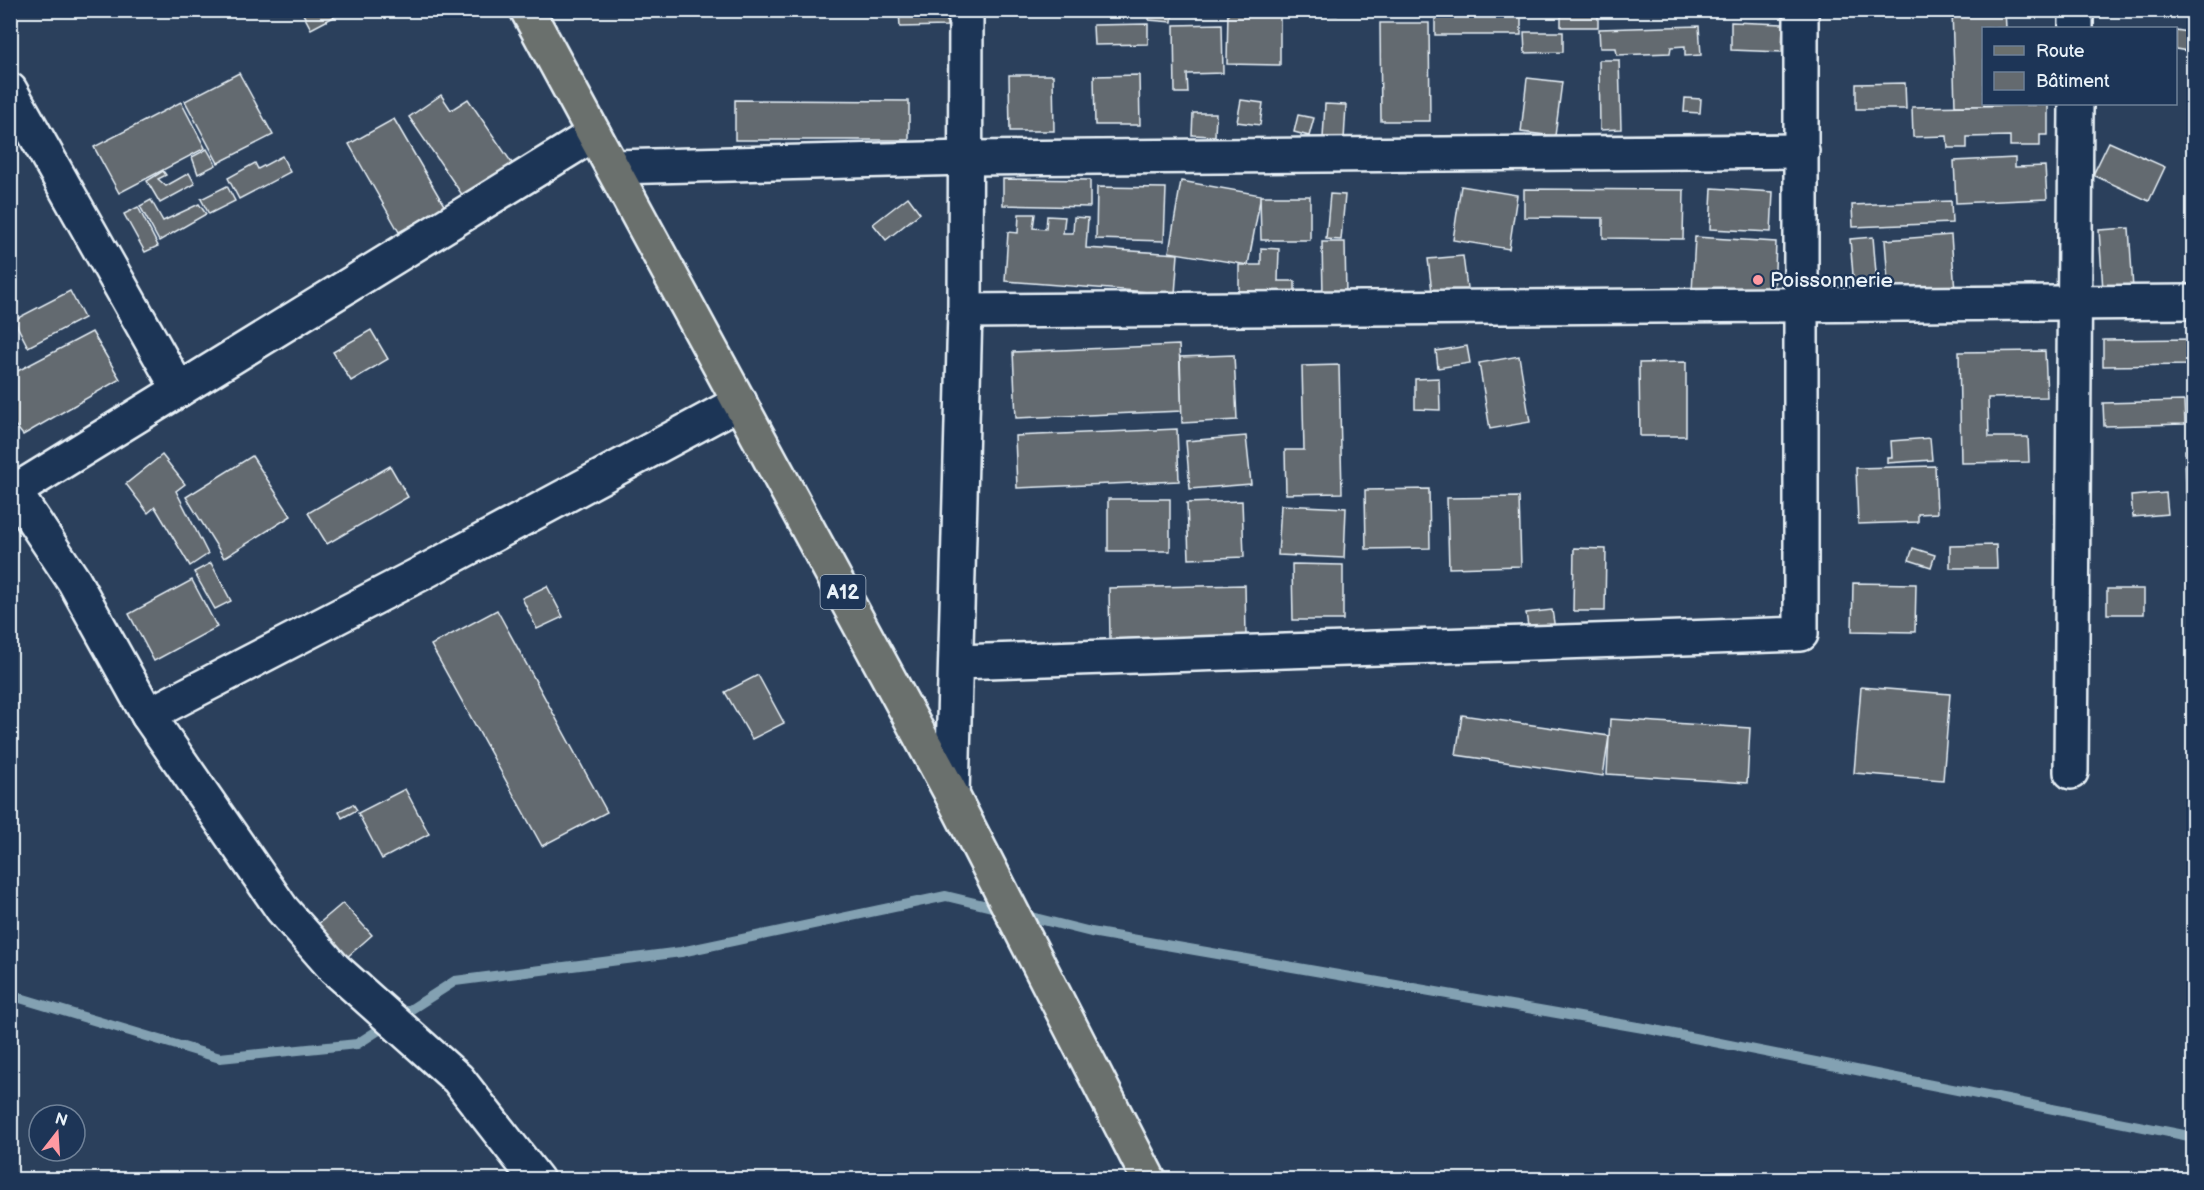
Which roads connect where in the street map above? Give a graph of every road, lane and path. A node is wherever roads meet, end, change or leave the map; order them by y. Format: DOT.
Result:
graph roads {
  1 [pos="527,10"];
  2 [pos="966,10"];
  3 [pos="1801,10"];
  4 [pos="2076,10"];
  5 [pos="2076,27"];
  6 [pos="10,90"];
  7 [pos="2076,105"];
  8 [pos="594,134"];
  9 [pos="1802,151"];
  10 [pos="966,158"];
  11 [pos="613,167"];
  12 [pos="2193,302"];
  13 [pos="2076,303"];
  14 [pos="1800,305"];
  15 [pos="965,311"];
  16 [pos="179,390"];
  17 [pos="740,402"];
  18 [pos="13,488"];
  19 [pos="956,662"];
  20 [pos="148,716"];
  21 [pos="2072,772"];
  22 [pos="952,795"];
  23 [pos="537,1179"];
  24 [pos="1149,1179"];
  1 -- 8 [label="main road, A12"];
  2 -- 10 [label="street"];
  3 -- 9 [label="street"];
  4 -- 5 [label="street"];
  6 -- 16 [label="street"];
  7 -- 13 [label="street"];
  8 -- 11 [label="main road, A12"];
  8 -- 16 [label="street"];
  9 -- 10 [label="street"];
  9 -- 14 [label="street"];
  10 -- 11 [label="street"];
  10 -- 15 [label="street"];
  11 -- 17 [label="main road, A12"];
  12 -- 13 [label="street"];
  13 -- 14 [label="street"];
  13 -- 21 [label="street"];
  14 -- 15 [label="street"];
  14 -- 19 [label="street"];
  15 -- 19 [label="street"];
  16 -- 18 [label="street"];
  17 -- 20 [label="street"];
  17 -- 22 [label="main road, A12"];
  18 -- 20 [label="street"];
  19 -- 22 [label="street"];
  20 -- 23 [label="street"];
  22 -- 24 [label="main road, A12"];
}
